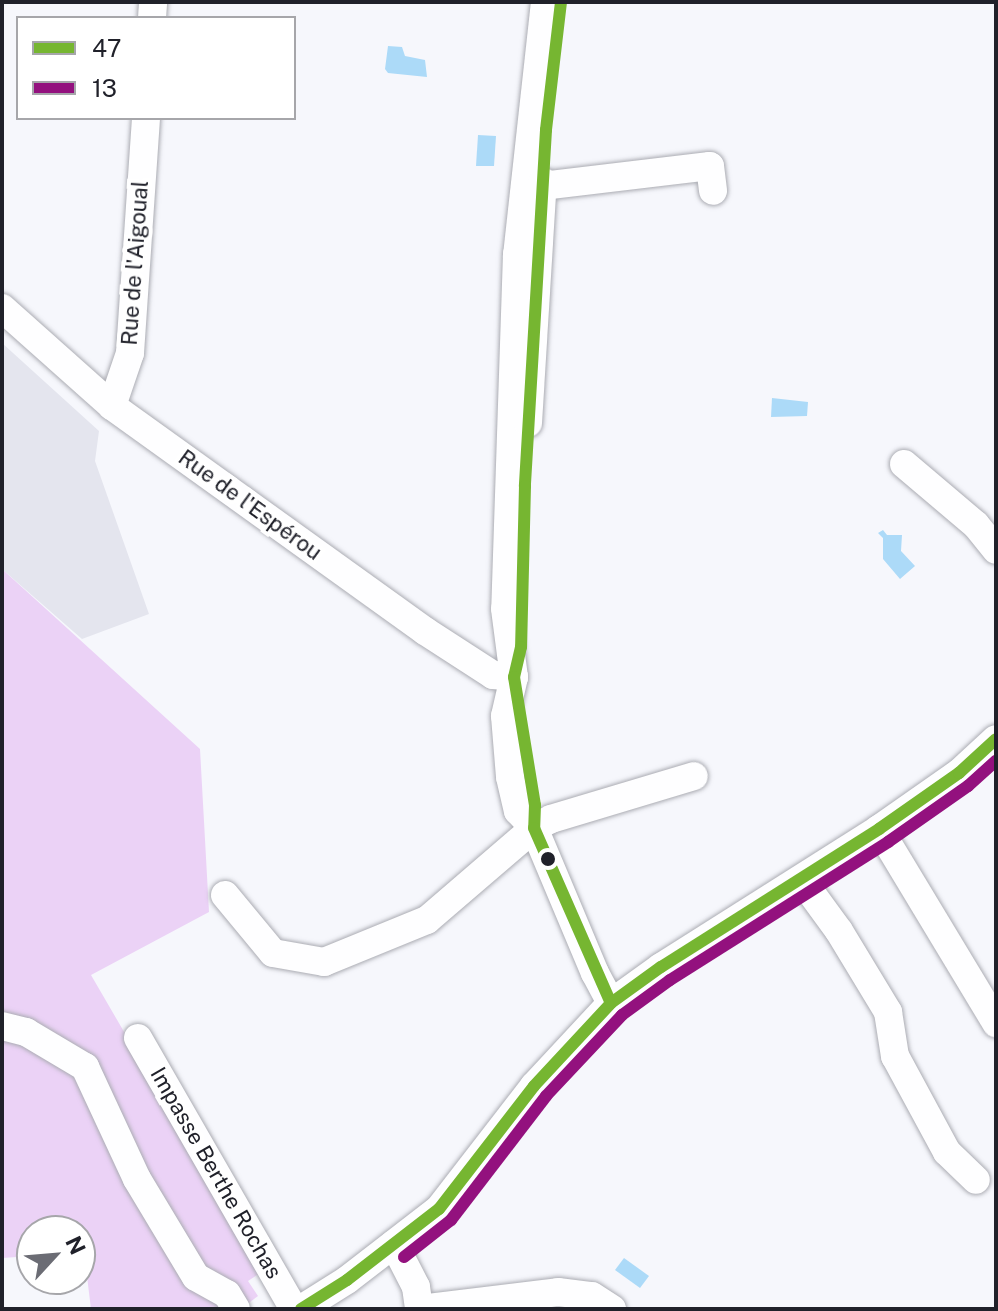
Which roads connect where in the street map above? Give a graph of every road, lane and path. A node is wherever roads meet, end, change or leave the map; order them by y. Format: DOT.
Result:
graph roads {
  1 [pos="545,2"];
  2 [pos="561,2"];
  3 [pos="146,120"];
  4 [pos="542,186"];
  5 [pos="713,191"];
  6 [pos="2,308"];
  7 [pos="112,406"];
  8 [pos="904,464"];
  9 [pos="996,550"];
  10 [pos="514,677"];
  11 [pos="996,739"];
  12 [pos="694,776"];
  13 [pos="534,828"];
  14 [pos="879,829"];
  15 [pos="801,879"];
  16 [pos="225,895"];
  17 [pos="611,1003"];
  18 [pos="996,1023"];
  19 [pos="2,1026"];
  20 [pos="138,1038"];
  21 [pos="976,1180"];
  22 [pos="394,1244"];
  23 [pos="236,1309"];
  24 [pos="294,1309"];
  25 [pos="301,1309"];
  26 [pos="420,1309"];
  27 [pos="612,1309"];
  1 -- 10 [label="street"];
  2 -- 4 [label="street"];
  3 -- 7 [label="street, Rue de l'Aigoual"];
  4 -- 5 [label="street"];
  4 -- 10 [label="street"];
  6 -- 7 [label="street, Rue de l'Espérou"];
  7 -- 10 [label="street, Rue de l'Espérou"];
  8 -- 9 [label="street"];
  10 -- 13 [label="street"];
  11 -- 14 [label="street"];
  12 -- 13 [label="street"];
  13 -- 16 [label="street"];
  13 -- 17 [label="street"];
  14 -- 15 [label="street"];
  14 -- 18 [label="street"];
  15 -- 17 [label="street"];
  15 -- 21 [label="street"];
  17 -- 22 [label="street"];
  19 -- 23 [label="street"];
  20 -- 24 [label="street, Impasse Berthe Rochas"];
  22 -- 25 [label="street"];
  22 -- 26 [label="street"];
  26 -- 27 [label="street"];
}
